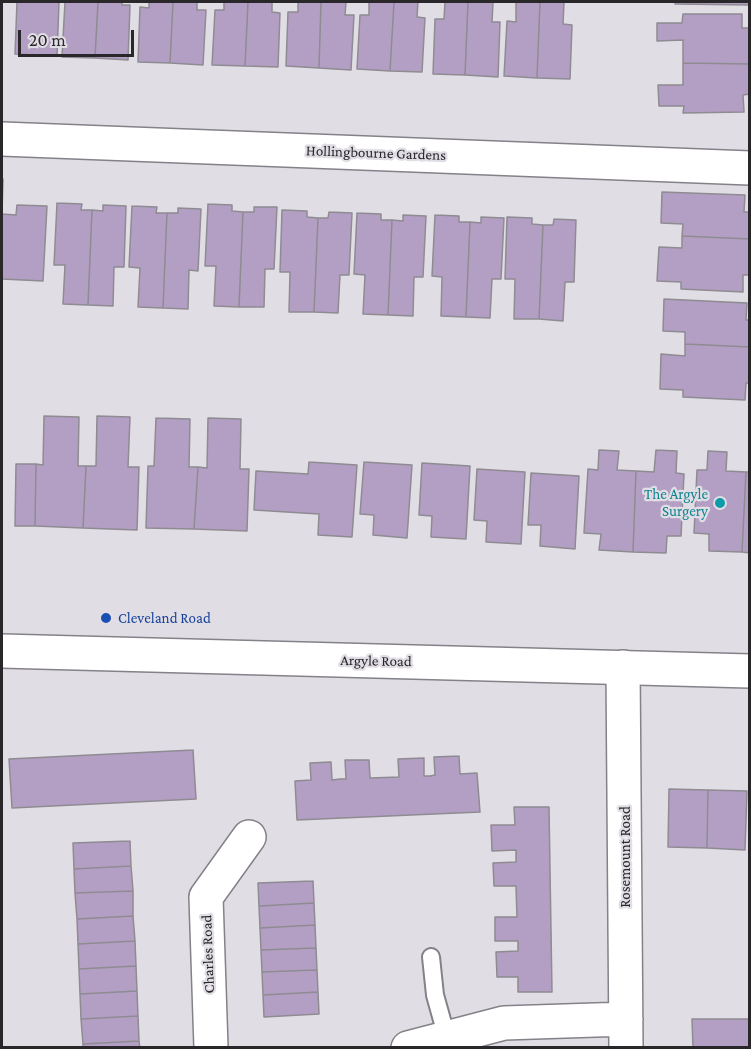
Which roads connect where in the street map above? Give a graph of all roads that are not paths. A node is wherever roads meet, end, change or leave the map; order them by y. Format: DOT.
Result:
graph roads {
  1 [pos="2,139"];
  2 [pos="750,168"];
  3 [pos="2,651"];
  4 [pos="623,667"];
  5 [pos="750,671"];
  6 [pos="249,837"];
  7 [pos="431,957"];
  8 [pos="626,1033"];
  9 [pos="447,1038"];
  10 [pos="211,1047"];
  11 [pos="408,1047"];
  1 -- 2 [label="street, Hollingbourne Gardens"];
  3 -- 4 [label="street, Argyle Road"];
  4 -- 5 [label="street, Argyle Road"];
  4 -- 8 [label="street, Rosemount Road"];
  6 -- 10 [label="street, Charles Road"];
  7 -- 9 [label="lane"];
  8 -- 9 [label="street"];
  9 -- 11 [label="street"];
}
